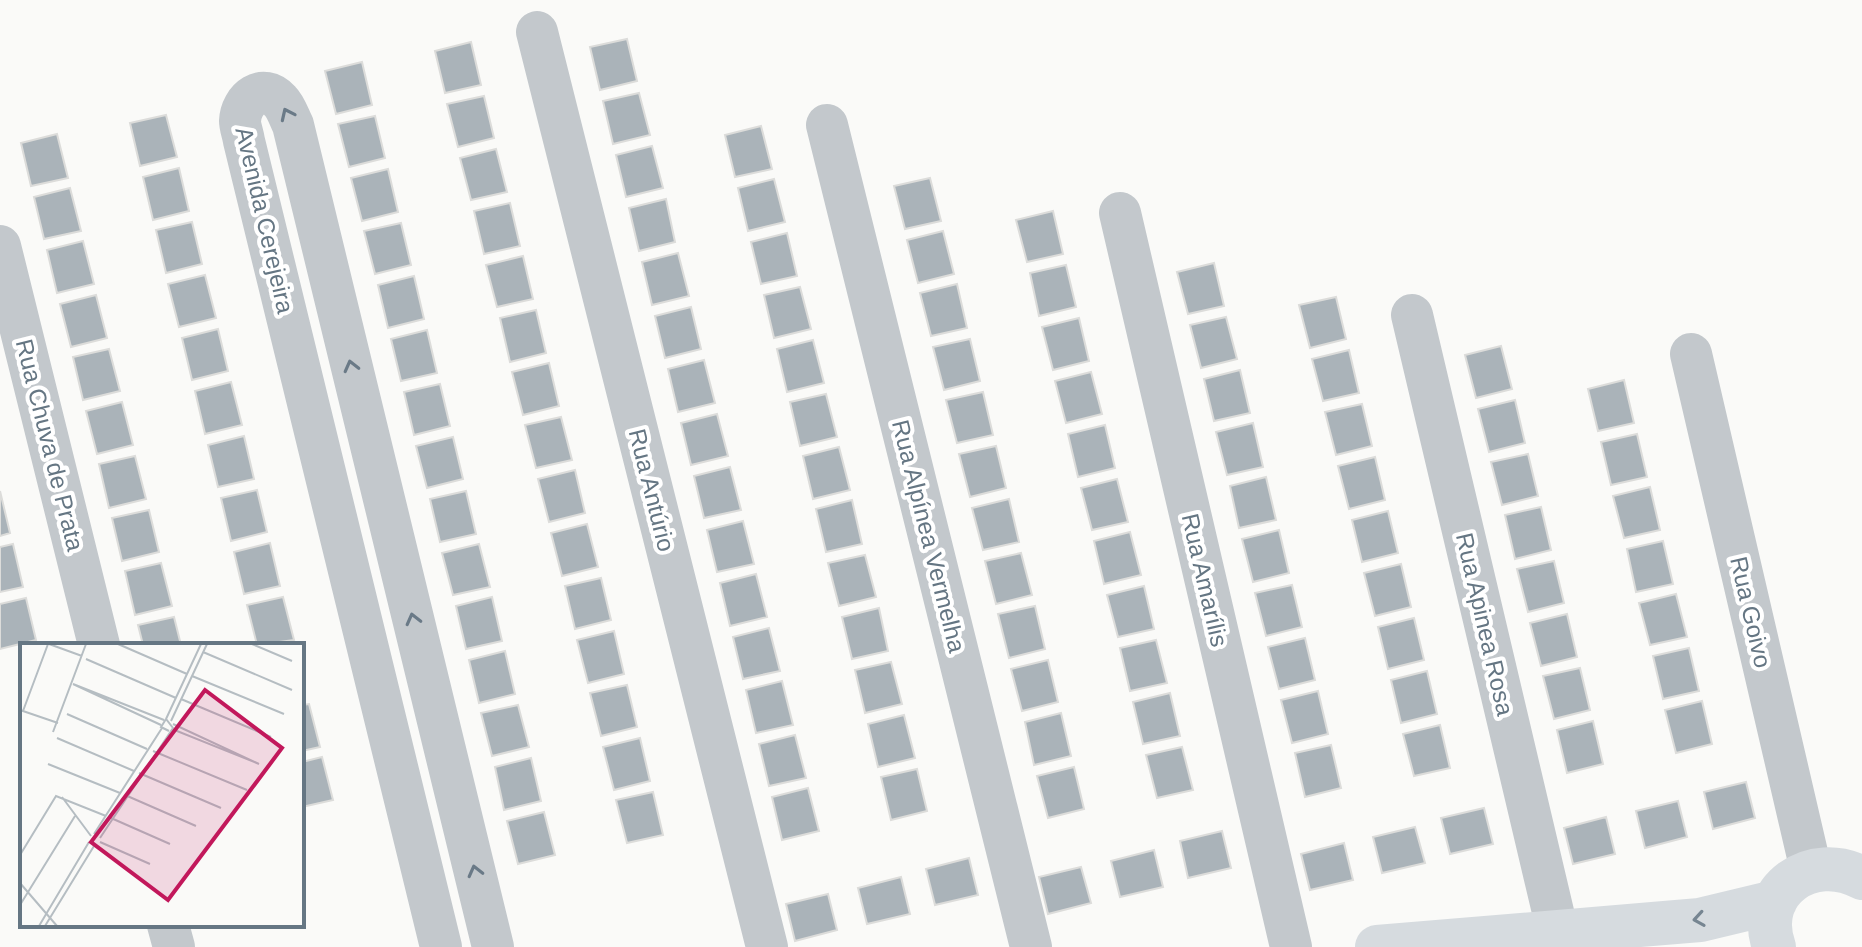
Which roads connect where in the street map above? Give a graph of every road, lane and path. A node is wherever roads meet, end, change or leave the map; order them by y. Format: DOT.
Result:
graph roads {
  1 [pos="537,32"];
  2 [pos="827,125"];
  3 [pos="1120,213"];
  4 [pos="0,246"];
  5 [pos="1412,315"];
  6 [pos="1691,354"];
  7 [pos="99,643"];
  8 [pos="1811,870"];
  9 [pos="1862,878"];
  10 [pos="1775,902"];
  11 [pos="169,927"];
  12 [pos="1558,933"];
  13 [pos="174,947"];
  14 [pos="441,947"];
  15 [pos="493,947"];
  16 [pos="767,947"];
  17 [pos="1031,947"];
  18 [pos="1291,947"];
  19 [pos="1377,947"];
  20 [pos="1774,947"];
  1 -- 16 [label="street, Rua Antúrio"];
  2 -- 17 [label="street, Rua Alpínea Vermelha"];
  3 -- 18 [label="street, Rua Amarílis"];
  4 -- 7 [label="street, Rua Chuva de Prata"];
  5 -- 12 [label="street, Rua Apinea Rosa"];
  6 -- 8 [label="street, Rua Goivo"];
  8 -- 9 [label="street"];
  8 -- 10 [label="street"];
  10 -- 12 [label="street, one-way"];
  10 -- 20 [label="street"];
  11 -- 13 [label="street"];
  12 -- 19 [label="street"];
  15 -- 14 [label="street, Avenida Cerejeira, one-way"];
}
